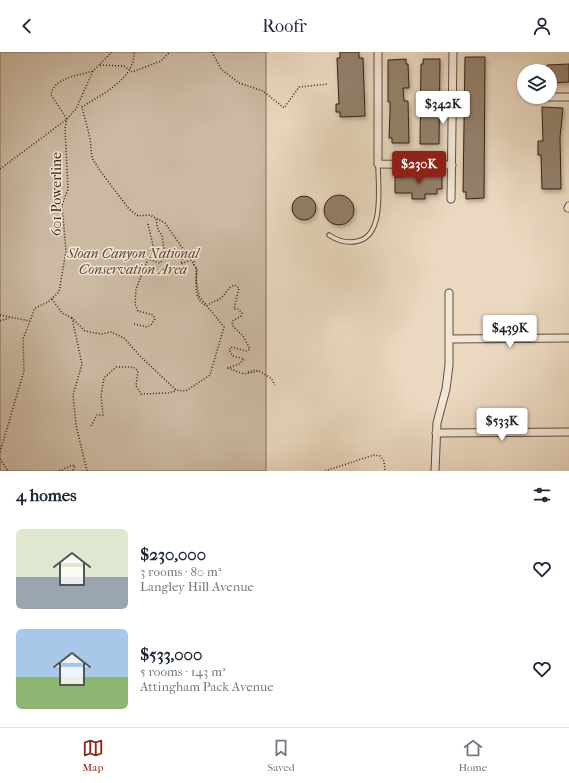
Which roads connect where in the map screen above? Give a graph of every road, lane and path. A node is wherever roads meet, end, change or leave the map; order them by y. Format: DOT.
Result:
graph roads {
  1 [pos="112,52"];
  2 [pos="134,52"];
  3 [pos="170,52"];
  4 [pos="212,52"];
  5 [pos="378,52"];
  6 [pos="453,52"];
  7 [pos="100,65"];
  8 [pos="128,70"];
  9 [pos="93,71"];
  10 [pos="328,84"];
  11 [pos="557,97"];
  12 [pos="569,97"];
  13 [pos="82,106"];
  14 [pos="75,110"];
  15 [pos="66,119"];
  16 [pos="378,164"];
  17 [pos="452,165"];
  18 [pos="0,170"];
  19 [pos="451,199"];
  20 [pos="156,218"];
  21 [pos="148,224"];
  22 [pos="329,235"];
  23 [pos="182,248"];
  24 [pos="148,259"];
  25 [pos="189,259"];
  26 [pos="195,266"];
  27 [pos="449,293"];
  28 [pos="52,299"];
  29 [pos="207,306"];
  30 [pos="0,315"];
  31 [pos="9,318"];
  32 [pos="72,318"];
  33 [pos="30,320"];
  34 [pos="0,321"];
  35 [pos="134,324"];
  36 [pos="569,338"];
  37 [pos="450,339"];
  38 [pos="275,384"];
  39 [pos="177,390"];
  40 [pos="91,426"];
  41 [pos="569,432"];
  42 [pos="436,433"];
  43 [pos="0,452"];
  44 [pos="0,460"];
  45 [pos="8,471"];
  46 [pos="59,471"];
  47 [pos="72,471"];
  48 [pos="87,471"];
  49 [pos="325,471"];
  50 [pos="385,471"];
  51 [pos="435,471"];
  1 -- 7 [label="path"];
  2 -- 8 [label="path"];
  3 -- 8 [label="path"];
  4 -- 10 [label="path"];
  5 -- 16 [label="street"];
  6 -- 17 [label="street"];
  7 -- 8 [label="path"];
  7 -- 9 [label="path"];
  8 -- 13 [label="path"];
  9 -- 14 [label="path"];
  9 -- 15 [label="path"];
  11 -- 12 [label="street"];
  13 -- 14 [label="path"];
  13 -- 20 [label="path"];
  14 -- 15 [label="path"];
  15 -- 18 [label="path"];
  15 -- 28 [label="path, 601 Powerline"];
  16 -- 17 [label="street"];
  16 -- 22 [label="lane"];
  17 -- 19 [label="street"];
  20 -- 23 [label="path"];
  20 -- 24 [label="path"];
  21 -- 24 [label="path"];
  23 -- 25 [label="path"];
  23 -- 25 [label="path"];
  24 -- 35 [label="path"];
  25 -- 26 [label="path"];
  25 -- 26 [label="path"];
  26 -- 29 [label="path"];
  27 -- 37 [label="street"];
  28 -- 32 [label="path"];
  28 -- 33 [label="path"];
  29 -- 38 [label="path"];
  29 -- 39 [label="path"];
  30 -- 31 [label="path"];
  31 -- 33 [label="path"];
  31 -- 34 [label="path"];
  32 -- 39 [label="path"];
  32 -- 48 [label="path"];
  33 -- 43 [label="path"];
  36 -- 37 [label="street"];
  37 -- 42 [label="street"];
  39 -- 40 [label="path"];
  41 -- 42 [label="street"];
  42 -- 51 [label="street"];
  44 -- 45 [label="path"];
  46 -- 47 [label="path"];
  49 -- 50 [label="path"];
}
